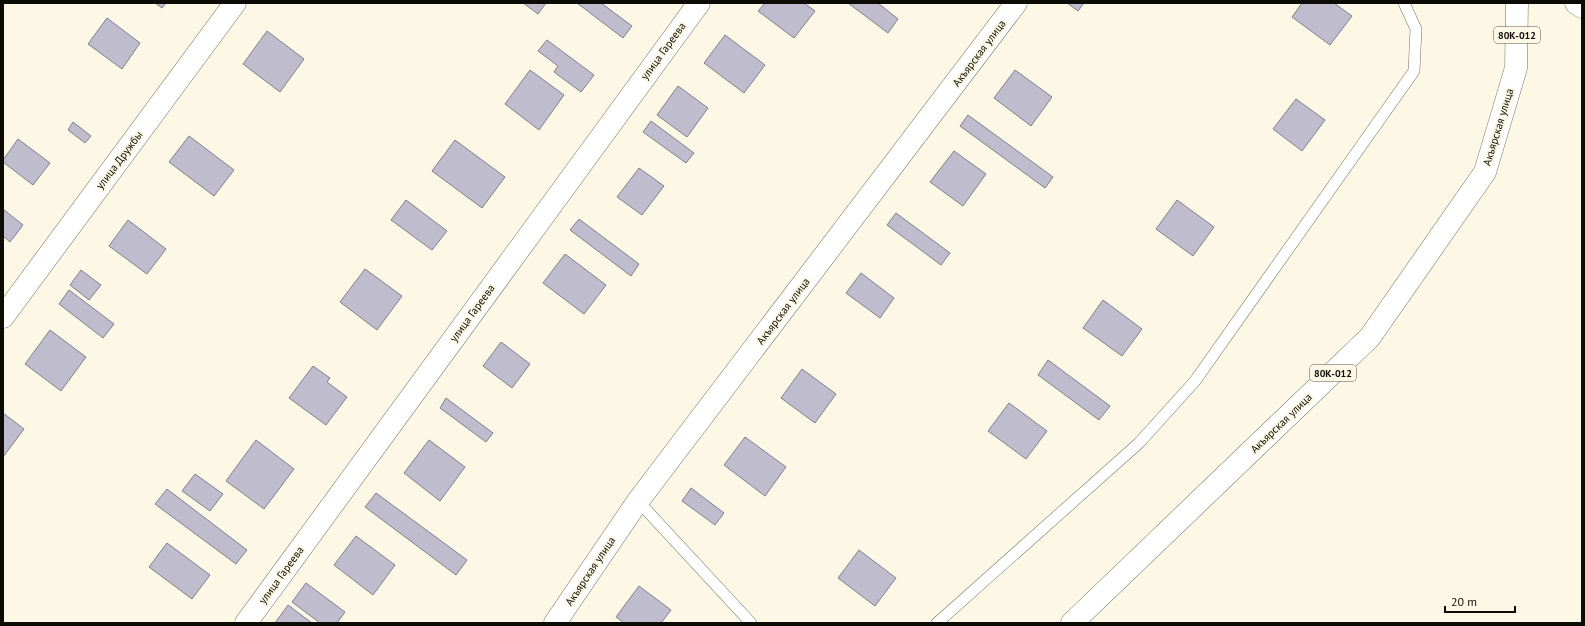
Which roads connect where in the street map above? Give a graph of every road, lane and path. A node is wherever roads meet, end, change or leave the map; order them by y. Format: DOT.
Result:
graph roads {
  1 [pos="235,3"];
  2 [pos="699,3"];
  3 [pos="1016,3"];
  4 [pos="1404,3"];
  5 [pos="1517,3"];
  6 [pos="1576,3"];
  7 [pos="1582,7"];
  8 [pos="3,317"];
  9 [pos="638,501"];
  10 [pos="246,623"];
  11 [pos="555,623"];
  12 [pos="751,623"];
  13 [pos="937,623"];
  14 [pos="1072,623"];
  1 -- 8 [label="street, улица Дружбы"];
  2 -- 10 [label="street, улица Гареева"];
  3 -- 9 [label="street, Акъярская улица"];
  4 -- 13 [label="lane"];
  5 -- 14 [label="street, Акъярская улица / 80К-012"];
  6 -- 7 [label="street"];
  9 -- 11 [label="street, Акъярская улица"];
  9 -- 12 [label="lane"];
}
